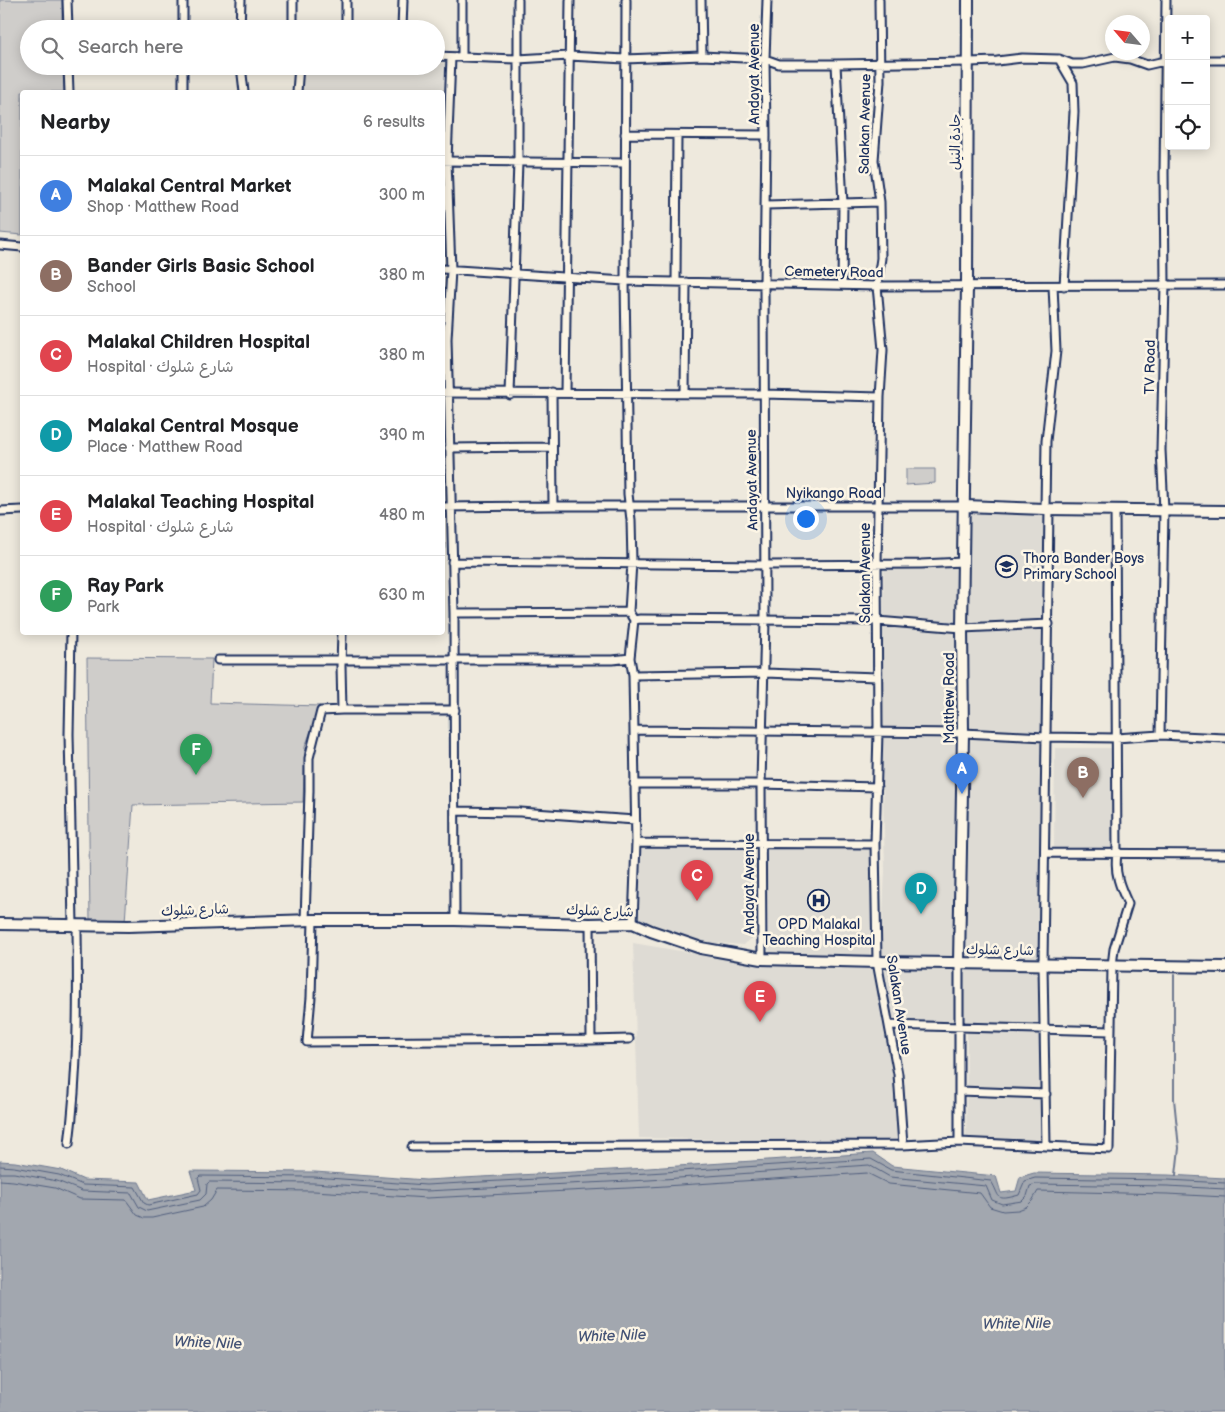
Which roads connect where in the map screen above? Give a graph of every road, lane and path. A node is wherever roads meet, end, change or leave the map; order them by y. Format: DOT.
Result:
graph roads {
  1 [pos="67,0"];
  2 [pos="183,0"];
  3 [pos="241,0"];
  4 [pos="293,0"];
  5 [pos="346,0"];
  6 [pos="403,0"];
  7 [pos="462,0"];
  8 [pos="518,0"];
  9 [pos="570,0"];
  10 [pos="626,0"];
  11 [pos="701,0"];
  12 [pos="767,0"];
  13 [pos="879,0"];
  14 [pos="968,0"];
  15 [pos="1166,0"];
  16 [pos="1166,15"];
  17 [pos="68,20"];
  18 [pos="183,20"];
  19 [pos="240,20"];
  20 [pos="293,20"];
  21 [pos="346,20"];
  22 [pos="402,20"];
  23 [pos="462,56"];
  24 [pos="569,56"];
  25 [pos="702,56"];
  26 [pos="445,57"];
  27 [pos="451,57"];
  28 [pos="625,58"];
  29 [pos="518,59"];
  30 [pos="765,59"];
  31 [pos="1059,59"];
  32 [pos="1165,60"];
  33 [pos="1210,60"];
  34 [pos="1225,60"];
  35 [pos="969,62"];
  36 [pos="836,64"];
  37 [pos="878,64"];
  38 [pos="68,75"];
  39 [pos="183,75"];
  40 [pos="242,75"];
  41 [pos="298,75"];
  42 [pos="69,90"];
  43 [pos="183,90"];
  44 [pos="244,90"];
  45 [pos="297,90"];
  46 [pos="1166,105"];
  47 [pos="625,134"];
  48 [pos="677,135"];
  49 [pos="766,135"];
  50 [pos="445,146"];
  51 [pos="445,161"];
  52 [pos="518,162"];
  53 [pos="569,162"];
  54 [pos="625,163"];
  55 [pos="445,177"];
  56 [pos="880,202"];
  57 [pos="843,204"];
  58 [pos="766,205"];
  59 [pos="0,245"];
  60 [pos="20,247"];
  61 [pos="445,269"];
  62 [pos="451,270"];
  63 [pos="514,273"];
  64 [pos="566,276"];
  65 [pos="625,281"];
  66 [pos="676,282"];
  67 [pos="686,282"];
  68 [pos="764,283"];
  69 [pos="1165,284"];
  70 [pos="842,285"];
  71 [pos="967,285"];
  72 [pos="1225,285"];
  73 [pos="877,286"];
  74 [pos="1053,286"];
  75 [pos="1064,286"];
  76 [pos="552,392"];
  77 [pos="565,393"];
  78 [pos="445,394"];
  79 [pos="627,394"];
  80 [pos="685,394"];
  81 [pos="764,394"];
  82 [pos="510,395"];
  83 [pos="880,397"];
  84 [pos="449,448"];
  85 [pos="552,448"];
  86 [pos="553,506"];
  87 [pos="878,506"];
  88 [pos="965,506"];
  89 [pos="446,507"];
  90 [pos="629,507"];
  91 [pos="765,507"];
  92 [pos="1047,509"];
  93 [pos="20,510"];
  94 [pos="1115,510"];
  95 [pos="1164,510"];
  96 [pos="0,511"];
  97 [pos="1225,511"];
  98 [pos="452,562"];
  99 [pos="632,562"];
  100 [pos="963,562"];
  101 [pos="877,564"];
  102 [pos="765,565"];
  103 [pos="629,612"];
  104 [pos="454,613"];
  105 [pos="634,620"];
  106 [pos="765,621"];
  107 [pos="877,621"];
  108 [pos="1049,624"];
  109 [pos="962,628"];
  110 [pos="71,635"];
  111 [pos="342,635"];
  112 [pos="630,658"];
  113 [pos="218,660"];
  114 [pos="341,660"];
  115 [pos="455,661"];
  116 [pos="765,673"];
  117 [pos="632,675"];
  118 [pos="877,677"];
  119 [pos="342,710"];
  120 [pos="455,710"];
  121 [pos="634,730"];
  122 [pos="763,731"];
  123 [pos="878,732"];
  124 [pos="963,733"];
  125 [pos="1160,735"];
  126 [pos="1045,738"];
  127 [pos="1116,738"];
  128 [pos="1225,738"];
  129 [pos="634,784"];
  130 [pos="761,784"];
  131 [pos="877,787"];
  132 [pos="456,811"];
  133 [pos="635,820"];
  134 [pos="636,843"];
  135 [pos="761,844"];
  136 [pos="876,844"];
  137 [pos="1045,853"];
  138 [pos="1117,854"];
  139 [pos="1225,854"];
  140 [pos="309,920"];
  141 [pos="455,920"];
  142 [pos="633,923"];
  143 [pos="0,924"];
  144 [pos="590,924"];
  145 [pos="73,925"];
  146 [pos="762,959"];
  147 [pos="877,962"];
  148 [pos="959,963"];
  149 [pos="1043,965"];
  150 [pos="1112,966"];
  151 [pos="1225,967"];
  152 [pos="889,1025"];
  153 [pos="960,1028"];
  154 [pos="1044,1029"];
  155 [pos="1110,1031"];
  156 [pos="629,1039"];
  157 [pos="591,1040"];
  158 [pos="960,1091"];
  159 [pos="1046,1094"];
  160 [pos="959,1142"];
  161 [pos="69,1144"];
  162 [pos="903,1145"];
  163 [pos="1046,1146"];
  164 [pos="412,1147"];
  1 -- 17 [label="street"];
  2 -- 18 [label="street"];
  3 -- 19 [label="street"];
  4 -- 20 [label="street"];
  5 -- 21 [label="street"];
  6 -- 22 [label="street"];
  7 -- 23 [label="street"];
  8 -- 29 [label="street"];
  9 -- 24 [label="street"];
  10 -- 28 [label="street"];
  11 -- 25 [label="street"];
  12 -- 30 [label="street, Andayat Avenue"];
  13 -- 37 [label="street, Salakan Avenue"];
  14 -- 35 [label="street, جادة النيل"];
  15 -- 16 [label="street, TV Road"];
  23 -- 27 [label="street"];
  23 -- 29 [label="street"];
  24 -- 28 [label="street"];
  24 -- 29 [label="street"];
  24 -- 53 [label="street"];
  25 -- 28 [label="street"];
  25 -- 30 [label="street"];
  26 -- 27 [label="street"];
  27 -- 50 [label="street"];
  28 -- 47 [label="street"];
  29 -- 52 [label="street"];
  30 -- 36 [label="street"];
  30 -- 49 [label="street, Andayat Avenue"];
  31 -- 32 [label="street"];
  31 -- 35 [label="street"];
  31 -- 75 [label="street"];
  33 -- 34 [label="street"];
  35 -- 37 [label="street"];
  35 -- 71 [label="street, جادة النيل"];
  36 -- 37 [label="street"];
  36 -- 57 [label="street"];
  37 -- 56 [label="street, Salakan Avenue"];
  38 -- 42 [label="street"];
  39 -- 43 [label="street"];
  40 -- 44 [label="street"];
  41 -- 45 [label="street"];
  46 -- 69 [label="street, TV Road"];
  47 -- 48 [label="street"];
  47 -- 54 [label="street"];
  48 -- 49 [label="street"];
  48 -- 66 [label="street"];
  49 -- 58 [label="street, Andayat Avenue"];
  51 -- 52 [label="street"];
  52 -- 53 [label="street"];
  52 -- 63 [label="street"];
  53 -- 54 [label="street"];
  53 -- 64 [label="street"];
  54 -- 65 [label="street"];
  55 -- 62 [label="street"];
  56 -- 57 [label="street"];
  56 -- 73 [label="street, Salakan Avenue"];
  57 -- 58 [label="street"];
  57 -- 70 [label="street"];
  58 -- 68 [label="street, Andayat Avenue"];
  59 -- 60 [label="street"];
  61 -- 62 [label="street, Cemetery Road"];
  62 -- 63 [label="street, Cemetery Road"];
  62 -- 78 [label="street"];
  63 -- 64 [label="street, Cemetery Road"];
  63 -- 82 [label="street"];
  64 -- 65 [label="street, Cemetery Road"];
  64 -- 77 [label="street"];
  65 -- 66 [label="street, Cemetery Road"];
  65 -- 79 [label="street"];
  66 -- 67 [label="street, Cemetery Road"];
  67 -- 68 [label="street, Cemetery Road"];
  67 -- 80 [label="street"];
  68 -- 70 [label="street, Cemetery Road"];
  68 -- 81 [label="street, Andayat Avenue"];
  69 -- 72 [label="street, Cemetery Road"];
  69 -- 75 [label="street, Cemetery Road"];
  69 -- 95 [label="street, TV Road"];
  70 -- 73 [label="street, Cemetery Road"];
  71 -- 73 [label="street, Cemetery Road"];
  71 -- 74 [label="street, Cemetery Road"];
  71 -- 88 [label="street, Matthew Road"];
  73 -- 83 [label="street, Salakan Avenue"];
  74 -- 75 [label="street, Cemetery Road"];
  74 -- 92 [label="street"];
  76 -- 77 [label="street"];
  76 -- 82 [label="street"];
  76 -- 85 [label="street"];
  77 -- 79 [label="street"];
  78 -- 82 [label="street"];
  78 -- 84 [label="street"];
  79 -- 80 [label="street"];
  79 -- 90 [label="street"];
  80 -- 81 [label="street"];
  81 -- 83 [label="street"];
  81 -- 91 [label="street, Andayat Avenue"];
  83 -- 87 [label="street, Salakan Avenue"];
  84 -- 85 [label="street"];
  84 -- 89 [label="street"];
  85 -- 86 [label="street"];
  86 -- 89 [label="street, Nyikango Road"];
  86 -- 90 [label="street, Nyikango Road"];
  87 -- 88 [label="street, Nyikango Road"];
  87 -- 91 [label="street, Nyikango Road"];
  87 -- 101 [label="street, Salakan Avenue"];
  88 -- 92 [label="street, Nyikango Road"];
  88 -- 100 [label="street, Matthew Road"];
  89 -- 98 [label="street"];
  90 -- 91 [label="street, Nyikango Road"];
  90 -- 99 [label="street"];
  91 -- 102 [label="street, Andayat Avenue"];
  92 -- 94 [label="street, Nyikango Road"];
  92 -- 108 [label="street"];
  93 -- 96 [label="street"];
  94 -- 95 [label="street, Nyikango Road"];
  94 -- 127 [label="street"];
  95 -- 97 [label="street, Nyikango Road"];
  95 -- 125 [label="street, TV Road"];
  98 -- 99 [label="street"];
  98 -- 104 [label="street"];
  99 -- 102 [label="street"];
  99 -- 103 [label="street"];
  100 -- 101 [label="street"];
  100 -- 109 [label="street, Matthew Road"];
  101 -- 102 [label="street"];
  101 -- 107 [label="street, Salakan Avenue"];
  102 -- 106 [label="street, Andayat Avenue"];
  103 -- 104 [label="street"];
  103 -- 105 [label="street"];
  104 -- 115 [label="street"];
  105 -- 106 [label="street"];
  105 -- 112 [label="street"];
  106 -- 107 [label="street"];
  106 -- 116 [label="street, Andayat Avenue"];
  107 -- 109 [label="street"];
  107 -- 118 [label="street, Salakan Avenue"];
  108 -- 109 [label="street"];
  108 -- 126 [label="street"];
  109 -- 124 [label="street, Matthew Road"];
  110 -- 145 [label="street"];
  111 -- 114 [label="street"];
  112 -- 115 [label="street"];
  112 -- 117 [label="street"];
  113 -- 114 [label="street"];
  114 -- 115 [label="street"];
  114 -- 119 [label="street"];
  115 -- 120 [label="street"];
  116 -- 117 [label="street"];
  116 -- 118 [label="street"];
  116 -- 122 [label="street, Andayat Avenue"];
  117 -- 121 [label="street"];
  118 -- 123 [label="street, Salakan Avenue"];
  119 -- 120 [label="street"];
  119 -- 140 [label="street"];
  120 -- 132 [label="street"];
  121 -- 122 [label="street"];
  121 -- 129 [label="street"];
  122 -- 123 [label="street"];
  122 -- 130 [label="street, Andayat Avenue"];
  123 -- 124 [label="street"];
  123 -- 131 [label="street, Salakan Avenue"];
  124 -- 126 [label="street"];
  124 -- 148 [label="street, Matthew Road"];
  125 -- 127 [label="street"];
  125 -- 128 [label="street"];
  126 -- 127 [label="street"];
  126 -- 137 [label="street"];
  127 -- 138 [label="street"];
  129 -- 130 [label="street"];
  129 -- 133 [label="street"];
  130 -- 131 [label="street"];
  130 -- 135 [label="street, Andayat Avenue"];
  131 -- 136 [label="street, Salakan Avenue"];
  132 -- 133 [label="street"];
  132 -- 141 [label="street"];
  133 -- 134 [label="street"];
  134 -- 135 [label="street"];
  134 -- 142 [label="street"];
  135 -- 136 [label="street"];
  135 -- 146 [label="street, Andayat Avenue"];
  136 -- 147 [label="street, Salakan Avenue"];
  137 -- 138 [label="street"];
  137 -- 149 [label="street"];
  138 -- 139 [label="street"];
  138 -- 150 [label="street"];
  140 -- 141 [label="street, شارع شلوك"];
  140 -- 145 [label="street, شارع شلوك"];
  140 -- 157 [label="street"];
  141 -- 144 [label="street, شارع شلوك"];
  142 -- 144 [label="street, شارع شلوك"];
  142 -- 146 [label="street, شارع شلوك"];
  143 -- 145 [label="street, شارع شلوك"];
  144 -- 157 [label="street"];
  145 -- 161 [label="street"];
  146 -- 147 [label="street, شارع شلوك"];
  147 -- 148 [label="street, شارع شلوك"];
  147 -- 152 [label="street, Salakan Avenue"];
  148 -- 149 [label="street, شارع شلوك"];
  148 -- 153 [label="street, Matthew Road"];
  149 -- 150 [label="street, شارع شلوك"];
  149 -- 154 [label="street"];
  150 -- 151 [label="street, شارع شلوك"];
  150 -- 155 [label="street"];
  152 -- 153 [label="street"];
  152 -- 162 [label="street, Salakan Avenue"];
  153 -- 154 [label="street"];
  153 -- 158 [label="street, Matthew Road"];
  154 -- 155 [label="street"];
  154 -- 159 [label="street"];
  155 -- 163 [label="street"];
  156 -- 157 [label="street"];
  158 -- 159 [label="street"];
  158 -- 160 [label="street, Matthew Road"];
  159 -- 163 [label="street"];
  160 -- 162 [label="street"];
  160 -- 163 [label="street"];
  162 -- 164 [label="street"];
}
